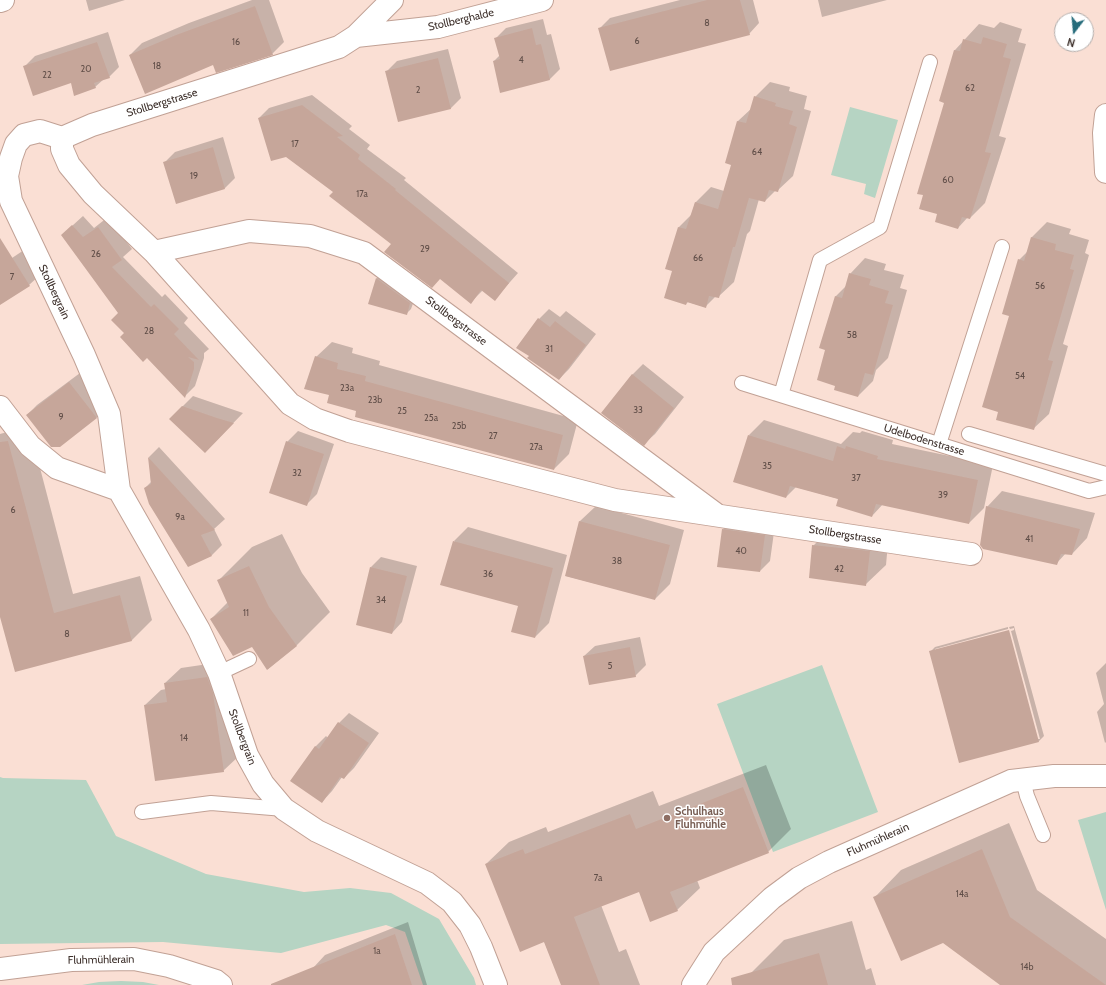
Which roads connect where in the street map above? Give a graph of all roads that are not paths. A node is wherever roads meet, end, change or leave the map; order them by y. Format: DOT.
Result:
graph roads {
  1 [pos="3,0"];
  2 [pos="392,0"];
  3 [pos="542,0"];
  4 [pos="0,1"];
  5 [pos="356,36"];
  6 [pos="930,62"];
  7 [pos="1106,115"];
  8 [pos="62,138"];
  9 [pos="1106,172"];
  10 [pos="1002,247"];
  11 [pos="154,252"];
  12 [pos="742,383"];
  13 [pos="781,395"];
  14 [pos="0,407"];
  15 [pos="969,434"];
  16 [pos="939,444"];
  17 [pos="1106,474"];
  18 [pos="1106,487"];
  19 [pos="118,490"];
  20 [pos="720,517"];
  21 [pos="971,554"];
  22 [pos="249,658"];
  23 [pos="219,673"];
  24 [pos="1106,776"];
  25 [pos="1023,780"];
  26 [pos="284,809"];
  27 [pos="142,812"];
  28 [pos="1043,835"];
  29 [pos="0,969"];
  30 [pos="221,985"];
  31 [pos="496,985"];
  32 [pos="693,985"];
  1 -- 4 [label="street"];
  2 -- 5 [label="street, Stollbergstrasse"];
  3 -- 5 [label="street, Stollberghalde"];
  5 -- 8 [label="street, Stollbergstrasse"];
  6 -- 13 [label="lane"];
  7 -- 9 [label="street"];
  8 -- 11 [label="street, Stollbergstrasse"];
  8 -- 19 [label="street, Stollbergrain"];
  10 -- 16 [label="lane"];
  11 -- 20 [label="street, Stollbergstrasse"];
  11 -- 20 [label="street, Stollbergstrasse"];
  12 -- 13 [label="lane, Udelbodenstrasse"];
  13 -- 16 [label="lane, Udelbodenstrasse"];
  14 -- 19 [label="street"];
  15 -- 17 [label="lane"];
  16 -- 18 [label="lane, Udelbodenstrasse"];
  19 -- 23 [label="street, Stollbergrain"];
  20 -- 21 [label="street, Stollbergstrasse"];
  22 -- 23 [label="lane"];
  23 -- 26 [label="street, Stollbergrain"];
  24 -- 25 [label="street, Fluhmühlerain"];
  25 -- 28 [label="lane"];
  25 -- 32 [label="street, Fluhmühlerain"];
  26 -- 27 [label="lane"];
  26 -- 31 [label="street, Stollbergrain"];
  29 -- 30 [label="street, Fluhmühlerain"];
}
